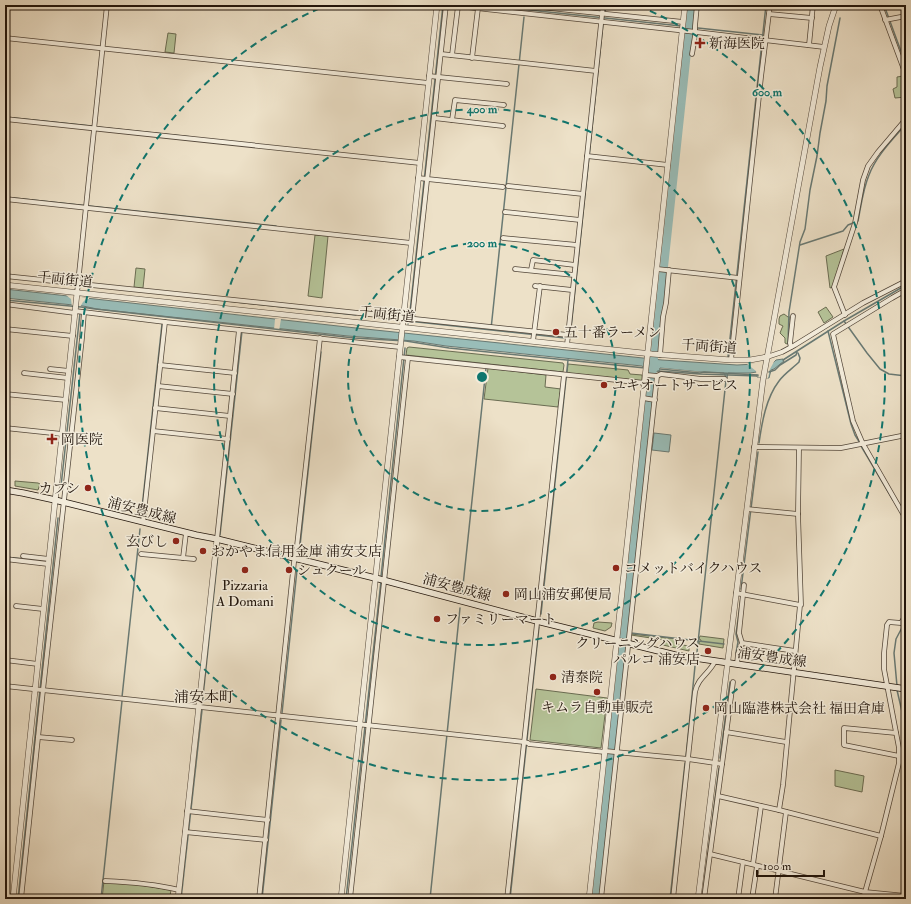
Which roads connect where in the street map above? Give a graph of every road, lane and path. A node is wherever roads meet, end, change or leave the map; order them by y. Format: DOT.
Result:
graph roads {
  1 [pos="107,5"];
  2 [pos="437,5"];
  3 [pos="446,5"];
  4 [pos="521,5"];
  5 [pos="603,5"];
  6 [pos="685,5"];
  7 [pos="697,5"];
  8 [pos="770,5"];
  9 [pos="813,5"];
  10 [pos="836,5"];
  11 [pos="880,5"];
  12 [pos="458,6"];
  13 [pos="478,8"];
  14 [pos="769,14"];
  15 [pos="603,16"];
  16 [pos="906,16"];
  17 [pos="812,18"];
  18 [pos="888,19"];
  19 [pos="683,22"];
  20 [pos="684,31"];
  21 [pos="695,32"];
  22 [pos="5,38"];
  23 [pos="763,40"];
  24 [pos="809,45"];
  25 [pos="824,47"];
  26 [pos="102,49"];
  27 [pos="441,54"];
  28 [pos="692,54"];
  29 [pos="452,55"];
  30 [pos="472,58"];
  31 [pos="596,71"];
  32 [pos="906,75"];
  33 [pos="434,77"];
  34 [pos="428,83"];
  35 [pos="507,84"];
  36 [pos="504,105"];
  37 [pos="434,118"];
  38 [pos="5,119"];
  39 [pos="906,119"];
  40 [pos="452,120"];
  41 [pos="502,126"];
  42 [pos="94,128"];
  43 [pos="588,157"];
  44 [pos="420,163"];
  45 [pos="668,165"];
  46 [pos="423,178"];
  47 [pos="583,194"];
  48 [pos="5,199"];
  49 [pos="86,206"];
  50 [pos="505,212"];
  51 [pos="580,220"];
  52 [pos="503,238"];
  53 [pos="411,243"];
  54 [pos="577,245"];
  55 [pos="575,265"];
  56 [pos="515,269"];
  57 [pos="663,269"];
  58 [pos="531,270"];
  59 [pos="574,275"];
  60 [pos="5,276"];
  61 [pos="737,277"];
  62 [pos="906,281"];
  63 [pos="78,283"];
  64 [pos="5,285"];
  65 [pos="104,286"];
  66 [pos="572,290"];
  67 [pos="906,290"];
  68 [pos="153,291"];
  69 [pos="77,295"];
  70 [pos="180,295"];
  71 [pos="103,296"];
  72 [pos="152,300"];
  73 [pos="218,300"];
  74 [pos="179,303"];
  75 [pos="5,304"];
  76 [pos="218,307"];
  77 [pos="75,310"];
  78 [pos="325,311"];
  79 [pos="84,312"];
  80 [pos="845,315"];
  81 [pos="793,316"];
  82 [pos="408,318"];
  83 [pos="324,319"];
  84 [pos="165,322"];
  85 [pos="829,326"];
  86 [pos="5,329"];
  87 [pos="402,329"];
  88 [pos="239,330"];
  89 [pos="534,333"];
  90 [pos="833,333"];
  91 [pos="568,335"];
  92 [pos="72,336"];
  93 [pos="320,338"];
  94 [pos="533,341"];
  95 [pos="400,344"];
  96 [pos="566,345"];
  97 [pos="791,347"];
  98 [pos="660,355"];
  99 [pos="648,356"];
  100 [pos="404,357"];
  101 [pos="766,359"];
  102 [pos="731,360"];
  103 [pos="160,365"];
  104 [pos="50,369"];
  105 [pos="69,371"];
  106 [pos="235,372"];
  107 [pos="24,373"];
  108 [pos="651,374"];
  109 [pos="566,375"];
  110 [pos="68,378"];
  111 [pos="725,379"];
  112 [pos="645,383"];
  113 [pos="158,386"];
  114 [pos="5,394"];
  115 [pos="233,394"];
  116 [pos="645,398"];
  117 [pos="66,400"];
  118 [pos="654,400"];
  119 [pos="155,408"];
  120 [pos="69,413"];
  121 [pos="230,416"];
  122 [pos="5,428"];
  123 [pos="153,431"];
  124 [pos="62,434"];
  125 [pos="906,435"];
  126 [pos="228,439"];
  127 [pos="861,444"];
  128 [pos="754,447"];
  129 [pos="798,448"];
  130 [pos="5,490"];
  131 [pos="55,500"];
  132 [pos="64,502"];
  133 [pos="750,509"];
  134 [pos="798,514"];
  135 [pos="906,519"];
  136 [pos="143,522"];
  137 [pos="186,533"];
  138 [pos="217,539"];
  139 [pos="56,542"];
  140 [pos="141,554"];
  141 [pos="23,556"];
  142 [pos="183,558"];
  143 [pos="295,558"];
  144 [pos="5,559"];
  145 [pos="194,559"];
  146 [pos="48,562"];
  147 [pos="51,578"];
  148 [pos="380,579"];
  149 [pos="744,585"];
  150 [pos="736,592"];
  151 [pos="743,594"];
  152 [pos="800,605"];
  153 [pos="16,606"];
  154 [pos="43,609"];
  155 [pos="906,615"];
  156 [pos="537,621"];
  157 [pos="624,642"];
  158 [pos="742,643"];
  159 [pos="795,652"];
  160 [pos="5,660"];
  161 [pos="716,661"];
  162 [pos="727,662"];
  163 [pos="38,664"];
  164 [pos="737,664"];
  165 [pos="793,672"];
  166 [pos="733,682"];
  167 [pos="5,686"];
  168 [pos="887,686"];
  169 [pos="906,689"];
  170 [pos="39,690"];
  171 [pos="199,707"];
  172 [pos="279,716"];
  173 [pos="365,725"];
  174 [pos="726,732"];
  175 [pos="896,733"];
  176 [pos="35,738"];
  177 [pos="72,740"];
  178 [pos="786,742"];
  179 [pos="526,743"];
  180 [pos="606,751"];
  181 [pos="616,752"];
  182 [pos="899,756"];
  183 [pos="688,759"];
  184 [pos="715,763"];
  185 [pos="722,764"];
  186 [pos="29,788"];
  187 [pos="718,796"];
  188 [pos="761,806"];
  189 [pos="779,810"];
  190 [pos="189,812"];
  191 [pos="786,812"];
  192 [pos="268,820"];
  193 [pos="25,823"];
  194 [pos="187,832"];
  195 [pos="881,836"];
  196 [pos="266,840"];
  197 [pos="710,854"];
  198 [pos="743,862"];
  199 [pos="21,863"];
  200 [pos="755,865"];
  201 [pos="779,872"];
  202 [pos="105,881"];
  203 [pos="179,890"];
  204 [pos="865,892"];
  205 [pos="906,896"];
  206 [pos="13,899"];
  207 [pos="21,899"];
  208 [pos="178,899"];
  209 [pos="259,899"];
  210 [pos="341,899"];
  211 [pos="350,899"];
  212 [pos="507,899"];
  213 [pos="589,899"];
  214 [pos="601,899"];
  215 [pos="673,899"];
  216 [pos="698,899"];
  217 [pos="704,899"];
  218 [pos="738,899"];
  219 [pos="752,899"];
  220 [pos="775,899"];
  221 [pos="863,899"];
  1 -- 26 [label="street"];
  2 -- 33 [label="street"];
  3 -- 12 [label="street"];
  3 -- 27 [label="street"];
  4 -- 15 [label="street"];
  5 -- 15 [label="street"];
  6 -- 19 [label="street"];
  7 -- 21 [label="street"];
  8 -- 14 [label="street"];
  9 -- 17 [label="street"];
  10 -- 25 [label="street"];
  11 -- 18 [label="street"];
  12 -- 13 [label="street"];
  12 -- 29 [label="street"];
  13 -- 15 [label="street"];
  13 -- 30 [label="street"];
  14 -- 17 [label="street"];
  14 -- 23 [label="street"];
  15 -- 19 [label="street"];
  15 -- 20 [label="street"];
  15 -- 31 [label="street"];
  16 -- 18 [label="street"];
  17 -- 24 [label="street"];
  18 -- 32 [label="street"];
  19 -- 20 [label="street"];
  20 -- 21 [label="street"];
  20 -- 45 [label="street"];
  21 -- 23 [label="street"];
  21 -- 28 [label="street"];
  22 -- 26 [label="street"];
  23 -- 24 [label="street"];
  23 -- 61 [label="street"];
  24 -- 25 [label="street"];
  25 -- 101 [label="street"];
  26 -- 34 [label="street"];
  26 -- 42 [label="street"];
  27 -- 29 [label="street"];
  27 -- 33 [label="street"];
  29 -- 30 [label="street"];
  30 -- 31 [label="street"];
  31 -- 43 [label="street"];
  33 -- 34 [label="street"];
  33 -- 35 [label="street"];
  33 -- 37 [label="street"];
  34 -- 44 [label="street"];
  36 -- 40 [label="street"];
  37 -- 40 [label="street"];
  37 -- 46 [label="street"];
  38 -- 42 [label="street"];
  39 -- 80 [label="street"];
  40 -- 41 [label="street"];
  42 -- 44 [label="street"];
  42 -- 49 [label="street"];
  43 -- 45 [label="street"];
  43 -- 47 [label="street"];
  44 -- 46 [label="street"];
  45 -- 57 [label="street"];
  46 -- 47 [label="street"];
  46 -- 53 [label="street"];
  46 -- 82 [label="street"];
  47 -- 51 [label="street"];
  48 -- 49 [label="street"];
  49 -- 53 [label="street"];
  49 -- 63 [label="street"];
  50 -- 51 [label="street"];
  51 -- 54 [label="street"];
  52 -- 54 [label="street"];
  53 -- 82 [label="street"];
  54 -- 55 [label="street"];
  55 -- 58 [label="street"];
  55 -- 59 [label="street"];
  56 -- 58 [label="street"];
  57 -- 61 [label="street"];
  57 -- 98 [label="street"];
  57 -- 99 [label="street"];
  58 -- 59 [label="street"];
  59 -- 66 [label="street"];
  60 -- 63 [label="street"];
  61 -- 102 [label="street"];
  62 -- 80 [label="street"];
  63 -- 65 [label="street"];
  63 -- 69 [label="street"];
  64 -- 69 [label="street, 千両街道"];
  65 -- 68 [label="street"];
  65 -- 71 [label="street"];
  66 -- 89 [label="street"];
  66 -- 91 [label="street"];
  67 -- 90 [label="street"];
  68 -- 70 [label="street"];
  68 -- 72 [label="street"];
  69 -- 71 [label="street, 千両街道"];
  69 -- 77 [label="street"];
  70 -- 73 [label="street"];
  70 -- 74 [label="street"];
  71 -- 72 [label="street, 千両街道"];
  72 -- 74 [label="street, 千両街道"];
  73 -- 76 [label="street"];
  73 -- 78 [label="street"];
  74 -- 76 [label="street, 千両街道"];
  75 -- 77 [label="street"];
  76 -- 83 [label="street, 千両街道"];
  77 -- 79 [label="street"];
  77 -- 92 [label="street"];
  78 -- 82 [label="street"];
  78 -- 83 [label="street"];
  79 -- 84 [label="street"];
  79 -- 120 [label="street"];
  80 -- 85 [label="street"];
  81 -- 97 [label="street"];
  82 -- 87 [label="street"];
  82 -- 89 [label="street"];
  83 -- 87 [label="street, 千両街道"];
  84 -- 88 [label="street"];
  84 -- 103 [label="street"];
  85 -- 90 [label="street"];
  85 -- 97 [label="street"];
  86 -- 92 [label="street"];
  87 -- 94 [label="street, 千両街道"];
  87 -- 95 [label="street"];
  88 -- 93 [label="street"];
  88 -- 106 [label="street"];
  89 -- 91 [label="street"];
  89 -- 94 [label="street"];
  90 -- 127 [label="street"];
  91 -- 96 [label="street"];
  92 -- 105 [label="street"];
  93 -- 95 [label="street"];
  93 -- 143 [label="street"];
  94 -- 96 [label="street, 千両街道"];
  95 -- 100 [label="street"];
  96 -- 99 [label="street, 千両街道"];
  97 -- 101 [label="street"];
  98 -- 99 [label="street, 千両街道"];
  98 -- 102 [label="street, 千両街道"];
  99 -- 108 [label="street"];
  100 -- 109 [label="street"];
  100 -- 148 [label="street"];
  100 -- 148 [label="street"];
  101 -- 102 [label="street, 千両街道"];
  101 -- 128 [label="street"];
  103 -- 106 [label="street"];
  103 -- 113 [label="street"];
  104 -- 105 [label="street"];
  105 -- 110 [label="street"];
  106 -- 115 [label="street"];
  107 -- 110 [label="street"];
  108 -- 111 [label="street"];
  108 -- 112 [label="street"];
  108 -- 118 [label="street"];
  109 -- 112 [label="street"];
  109 -- 156 [label="street"];
  110 -- 117 [label="street"];
  112 -- 116 [label="street"];
  113 -- 115 [label="street"];
  113 -- 119 [label="street"];
  114 -- 117 [label="street"];
  115 -- 121 [label="street"];
  116 -- 118 [label="street"];
  116 -- 157 [label="street"];
  117 -- 120 [label="street"];
  118 -- 157 [label="street"];
  119 -- 121 [label="street"];
  119 -- 123 [label="street"];
  120 -- 124 [label="street"];
  120 -- 132 [label="street"];
  121 -- 126 [label="street"];
  122 -- 124 [label="street"];
  123 -- 126 [label="street"];
  123 -- 136 [label="street"];
  124 -- 131 [label="street"];
  125 -- 127 [label="street"];
  126 -- 138 [label="street"];
  127 -- 129 [label="street"];
  127 -- 135 [label="street"];
  128 -- 129 [label="street"];
  128 -- 133 [label="street"];
  129 -- 134 [label="street"];
  130 -- 131 [label="main road, 浦安豊成線"];
  131 -- 132 [label="main road, 浦安豊成線"];
  131 -- 139 [label="street"];
  132 -- 136 [label="main road, 浦安豊成線"];
  132 -- 139 [label="street"];
  133 -- 134 [label="street"];
  133 -- 150 [label="street"];
  134 -- 152 [label="street"];
  136 -- 137 [label="main road, 浦安豊成線"];
  137 -- 138 [label="main road, 浦安豊成線"];
  137 -- 142 [label="street"];
  138 -- 143 [label="main road, 浦安豊成線"];
  138 -- 171 [label="street"];
  139 -- 146 [label="street"];
  139 -- 147 [label="street"];
  140 -- 142 [label="street"];
  141 -- 146 [label="street"];
  142 -- 145 [label="street"];
  143 -- 148 [label="main road, 浦安豊成線"];
  143 -- 172 [label="street"];
  144 -- 146 [label="street"];
  146 -- 147 [label="street"];
  147 -- 154 [label="street"];
  147 -- 170 [label="street"];
  148 -- 156 [label="main road, 浦安豊成線"];
  148 -- 173 [label="street"];
  148 -- 173 [label="street"];
  149 -- 151 [label="street"];
  150 -- 151 [label="street"];
  150 -- 162 [label="street"];
  151 -- 152 [label="street"];
  151 -- 158 [label="street"];
  152 -- 159 [label="street"];
  153 -- 154 [label="street"];
  154 -- 163 [label="street"];
  155 -- 168 [label="street"];
  156 -- 157 [label="main road, 浦安豊成線"];
  156 -- 179 [label="street"];
  157 -- 161 [label="main road, 浦安豊成線"];
  157 -- 180 [label="street"];
  157 -- 181 [label="street"];
  158 -- 159 [label="street"];
  158 -- 164 [label="street"];
  159 -- 165 [label="street"];
  160 -- 163 [label="street"];
  161 -- 162 [label="main road, 浦安豊成線"];
  161 -- 183 [label="street"];
  162 -- 164 [label="main road, 浦安豊成線"];
  162 -- 184 [label="street"];
  163 -- 170 [label="street"];
  164 -- 165 [label="main road, 浦安豊成線"];
  165 -- 168 [label="main road, 浦安豊成線"];
  165 -- 178 [label="street"];
  166 -- 174 [label="street"];
  167 -- 170 [label="street"];
  168 -- 169 [label="main road, 浦安豊成線"];
  168 -- 175 [label="street"];
  170 -- 171 [label="street"];
  170 -- 176 [label="street"];
  170 -- 176 [label="street"];
  171 -- 172 [label="street"];
  171 -- 190 [label="street"];
  172 -- 173 [label="street"];
  172 -- 192 [label="street"];
  173 -- 179 [label="street"];
  173 -- 210 [label="street"];
  173 -- 211 [label="street"];
  174 -- 178 [label="street"];
  174 -- 185 [label="street"];
  175 -- 182 [label="street"];
  175 -- 182 [label="street"];
  176 -- 177 [label="street"];
  176 -- 186 [label="street"];
  176 -- 186 [label="street"];
  178 -- 189 [label="street"];
  179 -- 180 [label="street"];
  179 -- 212 [label="street"];
  180 -- 181 [label="street"];
  180 -- 213 [label="street"];
  181 -- 183 [label="street"];
  181 -- 214 [label="street"];
  182 -- 195 [label="street"];
  183 -- 184 [label="street"];
  183 -- 215 [label="street"];
  184 -- 185 [label="street"];
  184 -- 216 [label="street"];
  185 -- 187 [label="street"];
  186 -- 193 [label="street"];
  186 -- 193 [label="street"];
  187 -- 188 [label="street"];
  187 -- 197 [label="street"];
  188 -- 189 [label="street"];
  188 -- 200 [label="street"];
  189 -- 191 [label="street"];
  190 -- 192 [label="street"];
  190 -- 194 [label="street"];
  191 -- 195 [label="street"];
  191 -- 201 [label="street"];
  192 -- 196 [label="street"];
  193 -- 199 [label="street"];
  193 -- 199 [label="street"];
  194 -- 196 [label="street"];
  194 -- 203 [label="street"];
  195 -- 204 [label="street"];
  196 -- 209 [label="street"];
  197 -- 198 [label="street"];
  197 -- 217 [label="street"];
  198 -- 200 [label="street"];
  198 -- 218 [label="street"];
  199 -- 206 [label="street"];
  199 -- 207 [label="street"];
  200 -- 201 [label="street"];
  200 -- 219 [label="street"];
  201 -- 204 [label="street"];
  201 -- 220 [label="street"];
  202 -- 203 [label="street"];
  203 -- 208 [label="street"];
  204 -- 205 [label="street"];
  204 -- 221 [label="street"];
}
